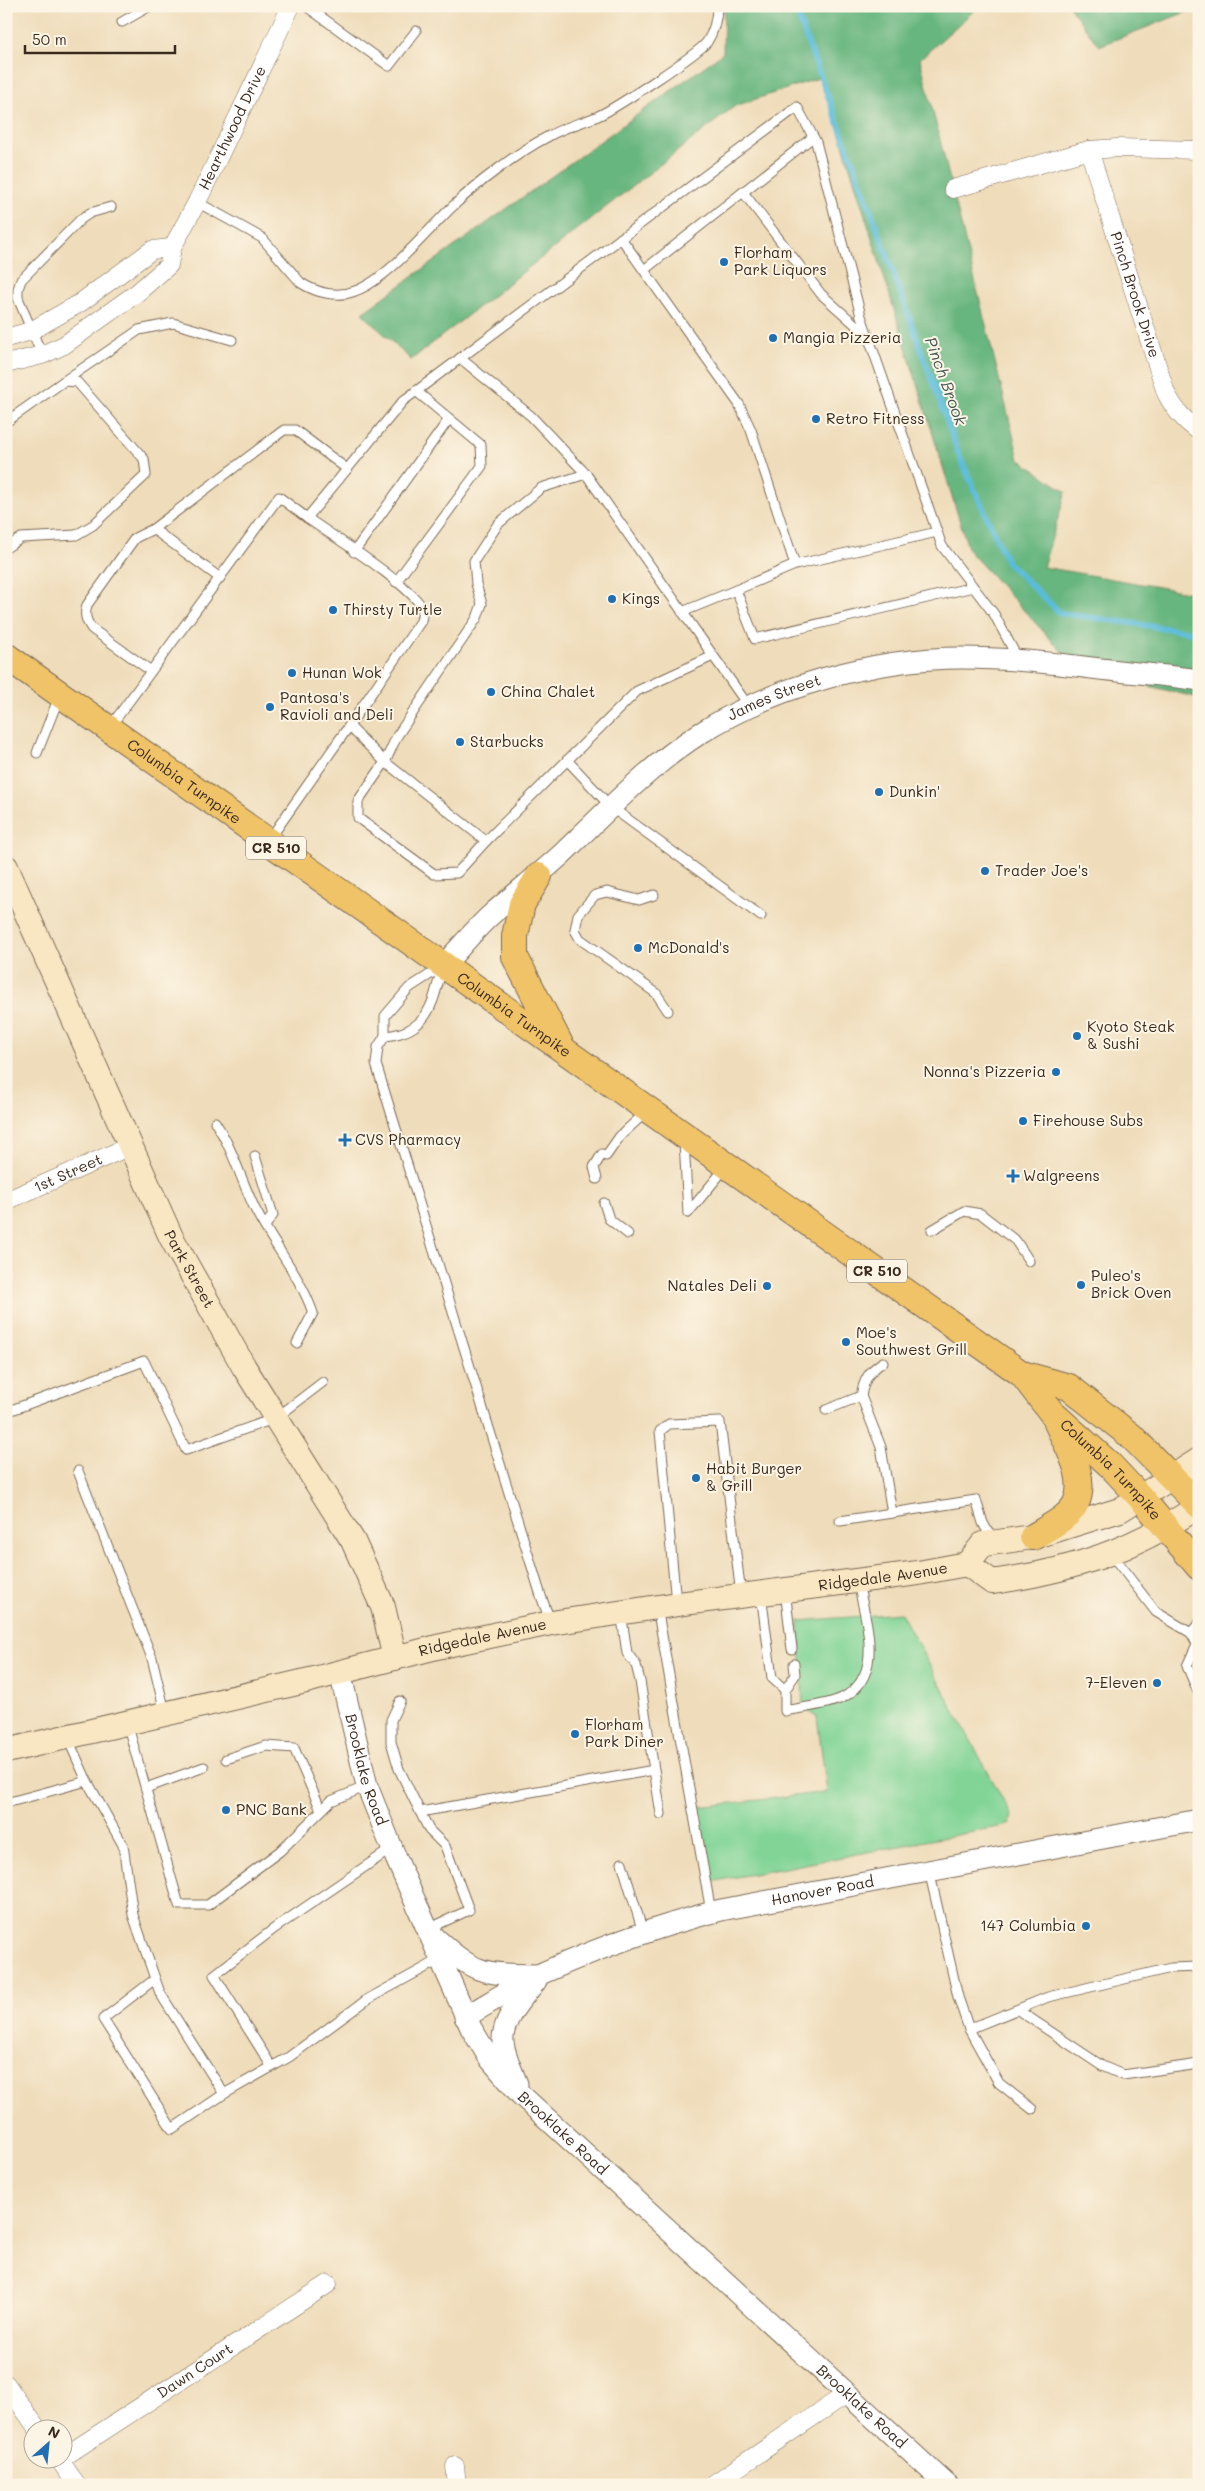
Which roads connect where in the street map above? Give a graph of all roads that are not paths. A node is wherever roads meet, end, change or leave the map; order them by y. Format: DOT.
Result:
graph roads {
  1 [pos="150,6"];
  2 [pos="291,6"];
  3 [pos="306,6"];
  4 [pos="718,6"];
  5 [pos="122,22"];
  6 [pos="416,31"];
  7 [pos="813,137"];
  8 [pos="1089,150"];
  9 [pos="1199,150"];
  10 [pos="953,189"];
  11 [pos="743,192"];
  12 [pos="197,202"];
  13 [pos="110,207"];
  14 [pos="621,238"];
  15 [pos="172,248"];
  16 [pos="644,270"];
  17 [pos="31,331"];
  18 [pos="868,336"];
  19 [pos="6,338"];
  20 [pos="232,340"];
  21 [pos="42,356"];
  22 [pos="460,358"];
  23 [pos="6,364"];
  24 [pos="64,381"];
  25 [pos="416,391"];
  26 [pos="449,419"];
  27 [pos="6,422"];
  28 [pos="1199,431"];
  29 [pos="347,469"];
  30 [pos="586,474"];
  31 [pos="307,518"];
  32 [pos="153,528"];
  33 [pos="937,532"];
  34 [pos="6,548"];
  35 [pos="354,552"];
  36 [pos="795,565"];
  37 [pos="220,578"];
  38 [pos="396,582"];
  39 [pos="973,587"];
  40 [pos="736,590"];
  41 [pos="682,612"];
  42 [pos="6,656"];
  43 [pos="713,656"];
  44 [pos="1018,659"];
  45 [pos="151,671"];
  46 [pos="1199,680"];
  47 [pos="60,694"];
  48 [pos="749,708"];
  49 [pos="349,726"];
  50 [pos="109,729"];
  51 [pos="38,753"];
  52 [pos="568,760"];
  53 [pos="384,762"];
  54 [pos="611,808"];
  55 [pos="486,841"];
  56 [pos="268,842"];
  57 [pos="6,867"];
  58 [pos="539,876"];
  59 [pos="654,895"];
  60 [pos="761,916"];
  61 [pos="443,966"];
  62 [pos="668,1011"];
  63 [pos="385,1036"];
  64 [pos="564,1051"];
  65 [pos="648,1111"];
  66 [pos="215,1122"];
  67 [pos="684,1136"];
  68 [pos="130,1146"];
  69 [pos="256,1156"];
  70 [pos="727,1166"];
  71 [pos="598,1178"];
  72 [pos="6,1201"];
  73 [pos="604,1203"];
  74 [pos="265,1226"];
  75 [pos="932,1230"];
  76 [pos="628,1234"];
  77 [pos="1029,1261"];
  78 [pos="298,1344"];
  79 [pos="884,1362"];
  80 [pos="1022,1374"];
  81 [pos="322,1382"];
  82 [pos="861,1396"];
  83 [pos="826,1410"];
  84 [pos="6,1412"];
  85 [pos="1052,1413"];
  86 [pos="276,1418"];
  87 [pos="1199,1460"];
  88 [pos="78,1471"];
  89 [pos="1173,1476"];
  90 [pos="1141,1498"];
  91 [pos="1199,1505"];
  92 [pos="892,1513"];
  93 [pos="840,1521"];
  94 [pos="1166,1528"];
  95 [pos="1033,1537"];
  96 [pos="994,1543"];
  97 [pos="1110,1554"];
  98 [pos="967,1564"];
  99 [pos="1199,1567"];
  100 [pos="858,1580"];
  101 [pos="785,1590"];
  102 [pos="751,1594"];
  103 [pos="666,1605"];
  104 [pos="621,1612"];
  105 [pos="551,1623"];
  106 [pos="1199,1623"];
  107 [pos="1191,1633"];
  108 [pos="1198,1645"];
  109 [pos="792,1649"];
  110 [pos="395,1658"];
  111 [pos="794,1664"];
  112 [pos="340,1672"];
  113 [pos="785,1690"];
  114 [pos="1199,1694"];
  115 [pos="400,1701"];
  116 [pos="165,1714"];
  117 [pos="127,1722"];
  118 [pos="67,1737"];
  119 [pos="6,1751"];
  120 [pos="226,1759"];
  121 [pos="204,1767"];
  122 [pos="654,1770"];
  123 [pos="87,1781"];
  124 [pos="367,1786"];
  125 [pos="146,1788"];
  126 [pos="6,1803"];
  127 [pos="321,1810"];
  128 [pos="420,1812"];
  129 [pos="661,1814"];
  130 [pos="1199,1820"];
  131 [pos="392,1848"];
  132 [pos="622,1863"];
  133 [pos="929,1870"];
  134 [pos="711,1912"];
  135 [pos="426,1930"];
  136 [pos="643,1932"];
  137 [pos="440,1960"];
  138 [pos="1199,1967"];
  139 [pos="539,1976"];
  140 [pos="155,1979"];
  141 [pos="1018,2010"];
  142 [pos="465,2017"];
  143 [pos="968,2029"];
  144 [pos="1199,2064"];
  145 [pos="272,2067"];
  146 [pos="224,2094"];
  147 [pos="520,2094"];
  148 [pos="1032,2108"];
  149 [pos="328,2284"];
  150 [pos="6,2384"];
  151 [pos="848,2393"];
  152 [pos="31,2418"];
  153 [pos="72,2452"];
  154 [pos="455,2466"];
  155 [pos="67,2468"];
  156 [pos="77,2485"];
  157 [pos="457,2485"];
  158 [pos="712,2485"];
  159 [pos="948,2485"];
  1 -- 5 [label="lane"];
  2 -- 12 [label="street, Hearthwood Drive"];
  3 -- 6 [label="lane"];
  4 -- 12 [label="lane"];
  7 -- 11 [label="lane"];
  7 -- 14 [label="lane"];
  7 -- 18 [label="lane"];
  8 -- 9 [label="street"];
  8 -- 10 [label="street"];
  8 -- 28 [label="street, Pinch Brook Drive"];
  11 -- 16 [label="lane"];
  11 -- 18 [label="lane"];
  12 -- 15 [label="street, Hearthwood Drive"];
  13 -- 17 [label="lane"];
  14 -- 16 [label="lane"];
  14 -- 22 [label="lane"];
  15 -- 17 [label="street"];
  15 -- 21 [label="street, Hearthwood Drive"];
  16 -- 36 [label="lane"];
  17 -- 19 [label="street"];
  17 -- 21 [label="lane"];
  18 -- 33 [label="lane"];
  20 -- 24 [label="lane"];
  21 -- 23 [label="street, Hearthwood Drive"];
  22 -- 25 [label="lane"];
  22 -- 30 [label="lane"];
  24 -- 27 [label="lane"];
  24 -- 34 [label="lane"];
  25 -- 26 [label="lane"];
  25 -- 29 [label="lane"];
  26 -- 35 [label="lane"];
  26 -- 38 [label="lane"];
  29 -- 31 [label="lane"];
  29 -- 32 [label="lane"];
  30 -- 41 [label="lane"];
  30 -- 53 [label="lane"];
  31 -- 35 [label="lane"];
  31 -- 37 [label="lane"];
  32 -- 37 [label="lane"];
  32 -- 45 [label="lane"];
  33 -- 36 [label="lane"];
  33 -- 39 [label="lane"];
  35 -- 38 [label="lane"];
  36 -- 40 [label="lane"];
  37 -- 45 [label="lane"];
  38 -- 49 [label="lane"];
  39 -- 40 [label="lane"];
  39 -- 44 [label="lane"];
  40 -- 41 [label="lane"];
  41 -- 43 [label="lane"];
  42 -- 47 [label="main road, Columbia Turnpike / CR 510"];
  43 -- 48 [label="lane"];
  43 -- 52 [label="lane"];
  44 -- 46 [label="street, James Street"];
  44 -- 48 [label="street, James Street"];
  45 -- 50 [label="lane"];
  47 -- 50 [label="main road, Columbia Turnpike / CR 510"];
  47 -- 51 [label="lane"];
  48 -- 54 [label="street, James Street"];
  49 -- 53 [label="lane"];
  49 -- 56 [label="lane"];
  50 -- 56 [label="main road, Columbia Turnpike / CR 510"];
  52 -- 54 [label="lane"];
  52 -- 55 [label="lane"];
  53 -- 55 [label="lane"];
  53 -- 55 [label="lane"];
  54 -- 58 [label="street, James Street"];
  54 -- 60 [label="lane"];
  56 -- 61 [label="main road, Columbia Turnpike / CR 510"];
  57 -- 68 [label="main road, Park Street"];
  58 -- 61 [label="street, James Street"];
  58 -- 64 [label="main road"];
  59 -- 62 [label="lane"];
  61 -- 63 [label="lane"];
  61 -- 63 [label="lane"];
  61 -- 64 [label="main road, Columbia Turnpike / CR 510"];
  63 -- 105 [label="lane"];
  64 -- 65 [label="main road, Columbia Turnpike / CR 510"];
  65 -- 67 [label="main road, Columbia Turnpike / CR 510"];
  65 -- 71 [label="lane"];
  66 -- 74 [label="lane"];
  67 -- 70 [label="main road, Columbia Turnpike / CR 510"];
  67 -- 70 [label="lane"];
  68 -- 72 [label="street, 1st Street"];
  68 -- 86 [label="main road, Park Street"];
  69 -- 74 [label="lane"];
  70 -- 80 [label="main road, Columbia Turnpike / CR 510"];
  73 -- 76 [label="lane"];
  74 -- 78 [label="lane"];
  75 -- 77 [label="lane"];
  79 -- 82 [label="lane"];
  80 -- 85 [label="main road, Columbia Turnpike / CR 510"];
  80 -- 89 [label="main road, Columbia Turnpike / CR 510"];
  81 -- 86 [label="lane"];
  82 -- 83 [label="lane"];
  82 -- 92 [label="lane"];
  84 -- 86 [label="lane"];
  85 -- 90 [label="main road, Columbia Turnpike / CR 510"];
  85 -- 95 [label="main road"];
  86 -- 110 [label="main road, Park Street"];
  87 -- 89 [label="main road, Ridgedale Avenue"];
  88 -- 116 [label="lane"];
  89 -- 90 [label="main road, Ridgedale Avenue"];
  89 -- 91 [label="main road, Columbia Turnpike / CR 510"];
  90 -- 94 [label="main road, Columbia Turnpike / CR 510"];
  90 -- 95 [label="main road, Ridgedale Avenue"];
  91 -- 94 [label="main road, Ridgedale Avenue"];
  92 -- 93 [label="lane"];
  92 -- 96 [label="lane"];
  94 -- 97 [label="main road, Ridgedale Avenue"];
  94 -- 99 [label="main road, Columbia Turnpike / CR 510"];
  95 -- 96 [label="main road, Ridgedale Avenue"];
  96 -- 98 [label="main road, Ridgedale Avenue"];
  97 -- 98 [label="main road, Ridgedale Avenue"];
  97 -- 107 [label="lane"];
  98 -- 100 [label="main road, Ridgedale Avenue"];
  100 -- 101 [label="main road, Ridgedale Avenue"];
  100 -- 113 [label="lane"];
  101 -- 102 [label="main road, Ridgedale Avenue"];
  101 -- 109 [label="lane"];
  102 -- 103 [label="main road, Ridgedale Avenue"];
  102 -- 103 [label="lane"];
  102 -- 113 [label="lane"];
  103 -- 104 [label="main road, Ridgedale Avenue"];
  103 -- 134 [label="lane"];
  104 -- 105 [label="main road, Ridgedale Avenue"];
  104 -- 122 [label="lane"];
  105 -- 110 [label="main road, Ridgedale Avenue"];
  106 -- 107 [label="lane"];
  107 -- 108 [label="lane"];
  108 -- 114 [label="lane"];
  110 -- 112 [label="main road, Ridgedale Avenue"];
  111 -- 113 [label="lane"];
  112 -- 116 [label="main road, Ridgedale Avenue"];
  112 -- 124 [label="street, Brooklake Road"];
  115 -- 128 [label="lane"];
  116 -- 117 [label="main road, Ridgedale Avenue"];
  117 -- 118 [label="main road, Ridgedale Avenue"];
  117 -- 125 [label="lane"];
  118 -- 119 [label="main road, Ridgedale Avenue"];
  118 -- 123 [label="lane"];
  120 -- 127 [label="lane"];
  121 -- 125 [label="lane"];
  122 -- 128 [label="lane"];
  122 -- 129 [label="lane"];
  123 -- 126 [label="lane"];
  123 -- 140 [label="lane"];
  124 -- 127 [label="lane"];
  124 -- 131 [label="street, Brooklake Road"];
  125 -- 127 [label="lane"];
  128 -- 135 [label="lane"];
  130 -- 133 [label="street, Hanover Road"];
  131 -- 135 [label="street, Brooklake Road"];
  131 -- 145 [label="lane"];
  132 -- 136 [label="lane"];
  133 -- 134 [label="street, Hanover Road"];
  133 -- 143 [label="lane"];
  134 -- 136 [label="street, Hanover Road"];
  135 -- 137 [label="street, Brooklake Road"];
  135 -- 139 [label="street"];
  136 -- 139 [label="street, Hanover Road"];
  137 -- 142 [label="street, Brooklake Road"];
  137 -- 145 [label="lane"];
  138 -- 141 [label="lane"];
  139 -- 142 [label="street, Hanover Road"];
  139 -- 147 [label="street"];
  140 -- 146 [label="lane"];
  140 -- 146 [label="lane"];
  141 -- 143 [label="lane"];
  141 -- 144 [label="lane"];
  142 -- 147 [label="street, Brooklake Road"];
  143 -- 148 [label="lane"];
  145 -- 146 [label="lane"];
  147 -- 151 [label="street, Brooklake Road"];
  149 -- 153 [label="street, Dawn Court"];
  150 -- 152 [label="street"];
  151 -- 158 [label="street"];
  151 -- 159 [label="street, Brooklake Road"];
  154 -- 157 [label="street"];
  155 -- 156 [label="street"];
}
